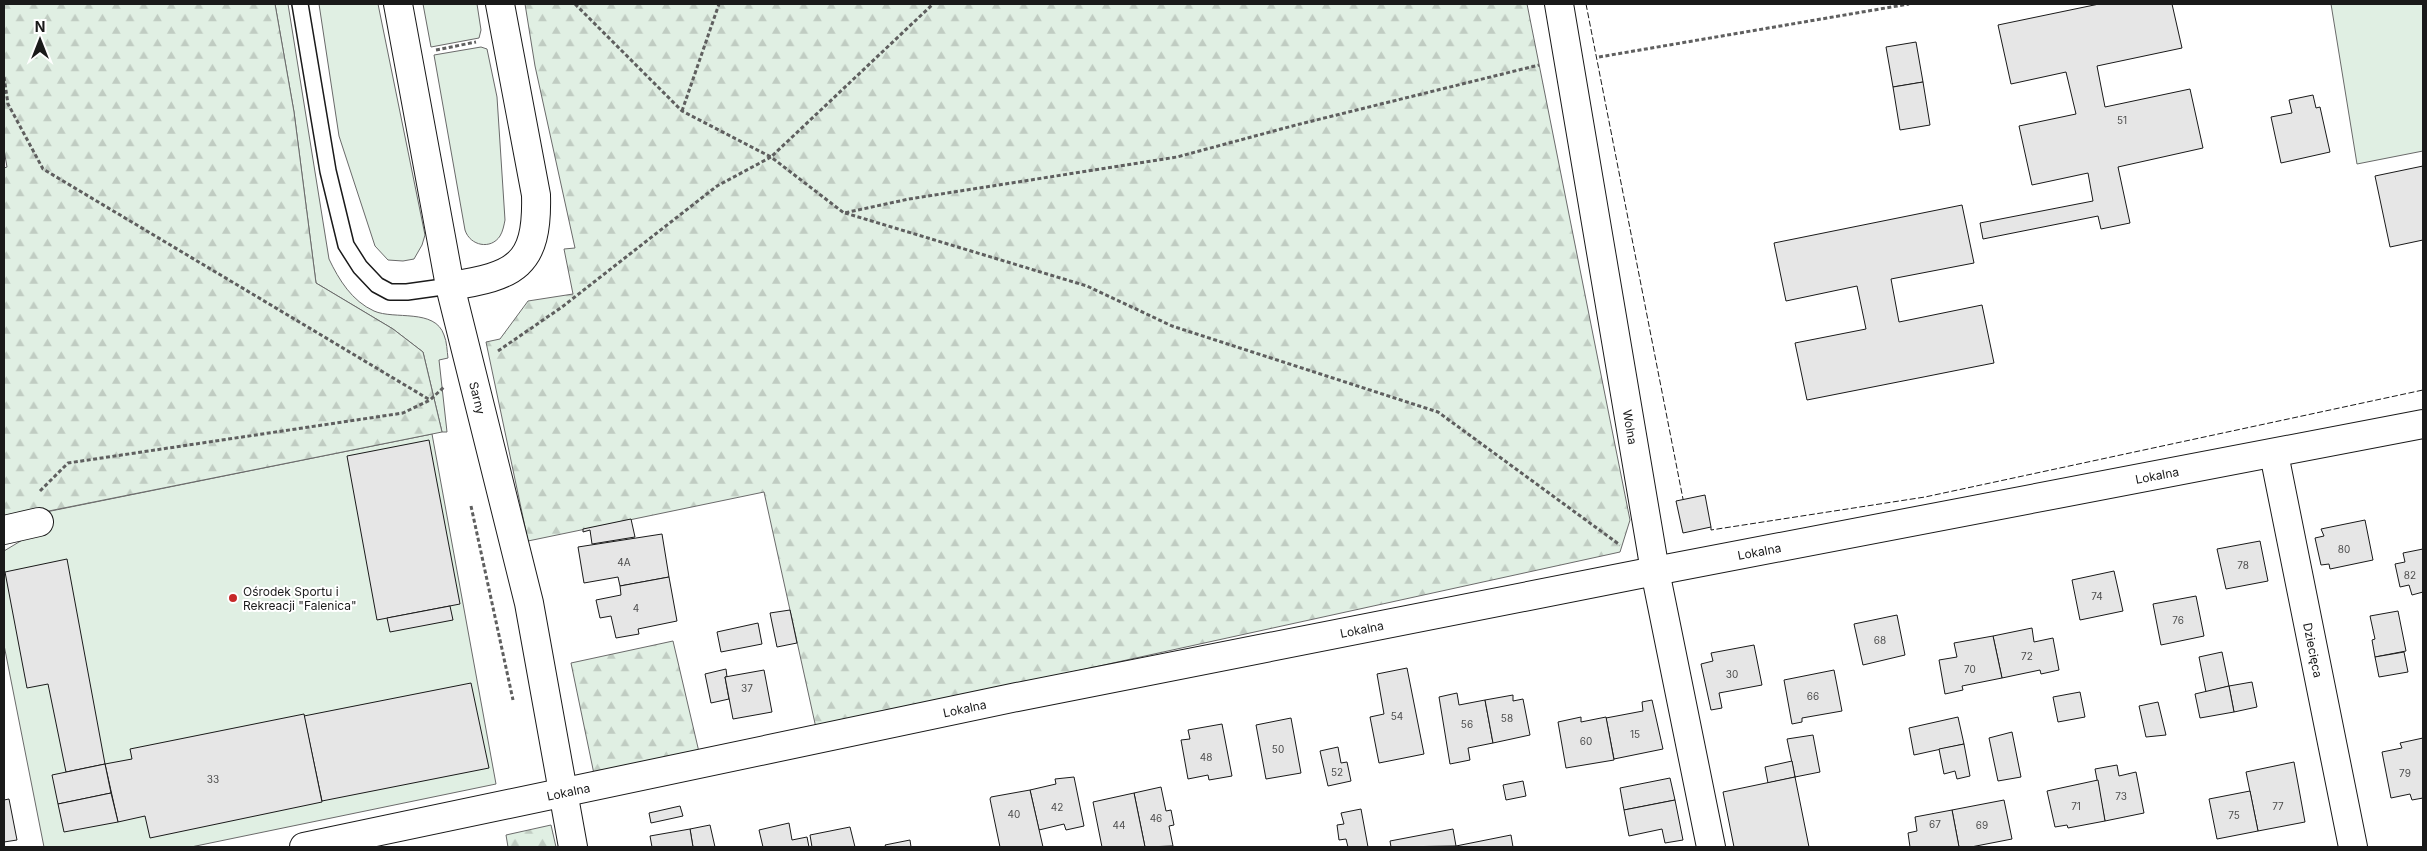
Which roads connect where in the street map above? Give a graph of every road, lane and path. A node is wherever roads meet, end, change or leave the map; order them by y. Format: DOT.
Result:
graph roads {
  1 [pos="300,4"];
  2 [pos="398,4"];
  3 [pos="500,4"];
  4 [pos="575,4"];
  5 [pos="719,4"];
  6 [pos="933,4"];
  7 [pos="1559,4"];
  8 [pos="1909,4"];
  9 [pos="482,41"];
  10 [pos="435,50"];
  11 [pos="1570,58"];
  12 [pos="4,77"];
  13 [pos="682,111"];
  14 [pos="771,157"];
  15 [pos="844,213"];
  16 [pos="450,286"];
  17 [pos="494,354"];
  18 [pos="448,390"];
  19 [pos="430,400"];
  20 [pos="2423,424"];
  21 [pos="2274,454"];
  22 [pos="470,502"];
  23 [pos="38,522"];
  24 [pos="6,529"];
  25 [pos="1656,570"];
  26 [pos="514,703"];
  27 [pos="562,793"];
  28 [pos="304,847"];
  29 [pos="573,847"];
  30 [pos="1712,847"];
  31 [pos="2353,847"];
  1 -- 16 [label="lane"];
  2 -- 16 [label="street, Sarny"];
  3 -- 16 [label="street"];
  4 -- 13 [label="path"];
  5 -- 13 [label="path"];
  6 -- 14 [label="path"];
  7 -- 11 [label="street, Wolna"];
  8 -- 11 [label="path"];
  9 -- 10 [label="path"];
  11 -- 15 [label="path"];
  11 -- 25 [label="street, Wolna"];
  12 -- 19 [label="path"];
  13 -- 14 [label="path"];
  14 -- 15 [label="path"];
  14 -- 17 [label="path"];
  15 -- 25 [label="path"];
  16 -- 27 [label="street, Sarny"];
  18 -- 19 [label="path"];
  19 -- 24 [label="path"];
  20 -- 21 [label="street, Lokalna"];
  21 -- 25 [label="street, Lokalna"];
  21 -- 31 [label="street, Dziecięca"];
  22 -- 26 [label="path"];
  23 -- 24 [label="street"];
  25 -- 27 [label="street, Lokalna"];
  25 -- 30 [label="street, Wolna"];
  27 -- 28 [label="street, Lokalna"];
  27 -- 29 [label="street, Sarny"];
}
